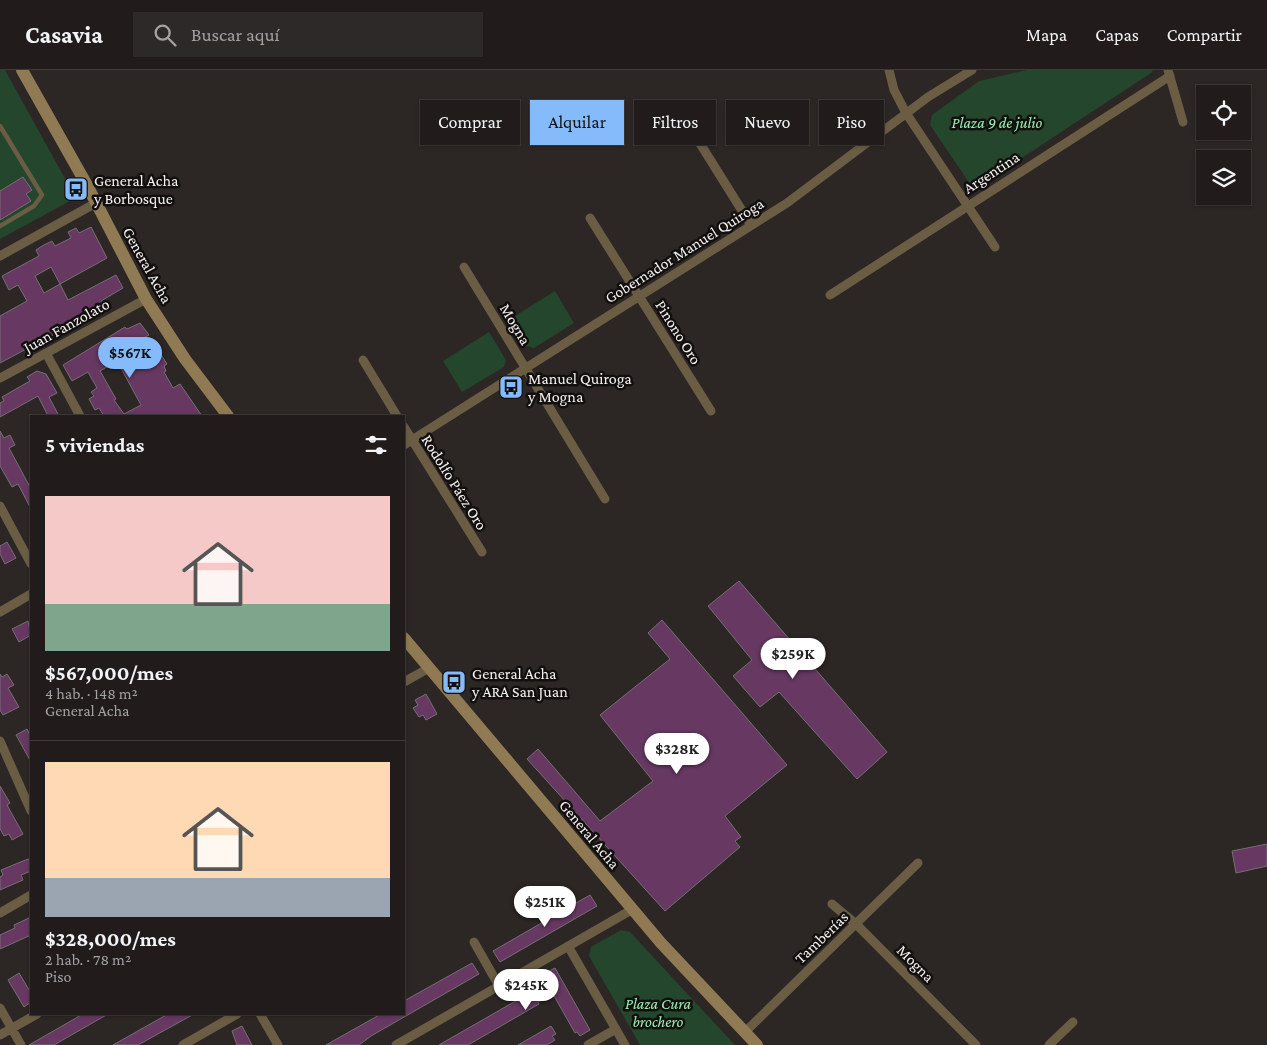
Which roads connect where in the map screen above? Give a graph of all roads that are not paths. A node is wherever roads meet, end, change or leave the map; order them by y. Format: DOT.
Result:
graph roads {
  1 [pos="22,70"];
  2 [pos="889,70"];
  3 [pos="972,70"];
  4 [pos="1169,73"];
  5 [pos="906,113"];
  6 [pos="1183,122"];
  7 [pos="0,126"];
  8 [pos="701,145"];
  9 [pos="96,203"];
  10 [pos="968,205"];
  11 [pos="590,218"];
  12 [pos="751,225"];
  13 [pos="0,226"];
  14 [pos="995,247"];
  15 [pos="0,256"];
  16 [pos="464,268"];
  17 [pos="830,295"];
  18 [pos="639,296"];
  19 [pos="146,299"];
  20 [pos="46,353"];
  21 [pos="363,360"];
  22 [pos="525,367"];
  23 [pos="0,378"];
  24 [pos="711,411"];
  25 [pos="79,415"];
  26 [pos="227,415"];
  27 [pos="396,415"];
  28 [pos="408,443"];
  29 [pos="605,499"];
  30 [pos="0,506"];
  31 [pos="482,552"];
  32 [pos="30,562"];
  33 [pos="30,595"];
  34 [pos="0,612"];
  35 [pos="405,639"];
  36 [pos="429,668"];
  37 [pos="405,681"];
  38 [pos="0,741"];
  39 [pos="30,809"];
  40 [pos="918,864"];
  41 [pos="30,896"];
  42 [pos="832,904"];
  43 [pos="633,909"];
  44 [pos="0,913"];
  45 [pos="856,924"];
  46 [pos="474,942"];
  47 [pos="568,946"];
  48 [pos="499,986"];
  49 [pos="0,1008"];
  50 [pos="35,1015"];
  51 [pos="235,1015"];
  52 [pos="261,1015"];
  53 [pos="1073,1022"];
  54 [pos="12,1028"];
  55 [pos="616,1029"];
  56 [pos="745,1032"];
  57 [pos="0,1035"];
  58 [pos="21,1045"];
  59 [pos="183,1045"];
  60 [pos="278,1045"];
  61 [pos="396,1045"];
  62 [pos="588,1045"];
  63 [pos="625,1045"];
  64 [pos="757,1045"];
  65 [pos="976,1045"];
  66 [pos="1049,1045"];
  1 -- 9 [label="main road, General Acha"];
  2 -- 5 [label="street"];
  3 -- 5 [label="street, Gobernador Manuel Quiroga"];
  4 -- 6 [label="street"];
  4 -- 10 [label="street, Argentina"];
  5 -- 10 [label="street"];
  5 -- 12 [label="street, Gobernador Manuel Quiroga"];
  7 -- 13 [label="lane"];
  8 -- 12 [label="street"];
  9 -- 15 [label="street"];
  9 -- 19 [label="main road, General Acha"];
  10 -- 14 [label="street"];
  10 -- 17 [label="street, Argentina"];
  11 -- 18 [label="street, Pinono Oro"];
  12 -- 18 [label="street, Gobernador Manuel Quiroga"];
  16 -- 22 [label="street, Mogna"];
  18 -- 22 [label="street, Gobernador Manuel Quiroga"];
  18 -- 24 [label="street, Pinono Oro"];
  19 -- 20 [label="street, Juan Fanzolato"];
  19 -- 26 [label="main road, General Acha"];
  20 -- 23 [label="street, Juan Fanzolato"];
  20 -- 25 [label="street"];
  21 -- 27 [label="street"];
  22 -- 28 [label="street, Gobernador Manuel Quiroga"];
  22 -- 29 [label="street, Mogna"];
  28 -- 31 [label="street, Rodolfo Páez Oro"];
  30 -- 32 [label="street"];
  33 -- 34 [label="street"];
  35 -- 36 [label="main road, General Acha"];
  36 -- 37 [label="street"];
  36 -- 43 [label="main road, General Acha"];
  38 -- 39 [label="street"];
  40 -- 45 [label="street, Tamberías"];
  41 -- 44 [label="street"];
  42 -- 45 [label="street, Mogna"];
  43 -- 47 [label="street"];
  43 -- 56 [label="main road, General Acha"];
  45 -- 56 [label="street, Tamberías"];
  45 -- 65 [label="street, Mogna"];
  46 -- 48 [label="street"];
  47 -- 48 [label="street"];
  47 -- 55 [label="street"];
  48 -- 61 [label="street"];
  49 -- 54 [label="street"];
  50 -- 54 [label="street"];
  51 -- 59 [label="street"];
  52 -- 60 [label="street"];
  53 -- 66 [label="street"];
  54 -- 57 [label="street"];
  54 -- 58 [label="street"];
  55 -- 62 [label="street"];
  55 -- 63 [label="street"];
  56 -- 64 [label="main road, General Acha"];
}
